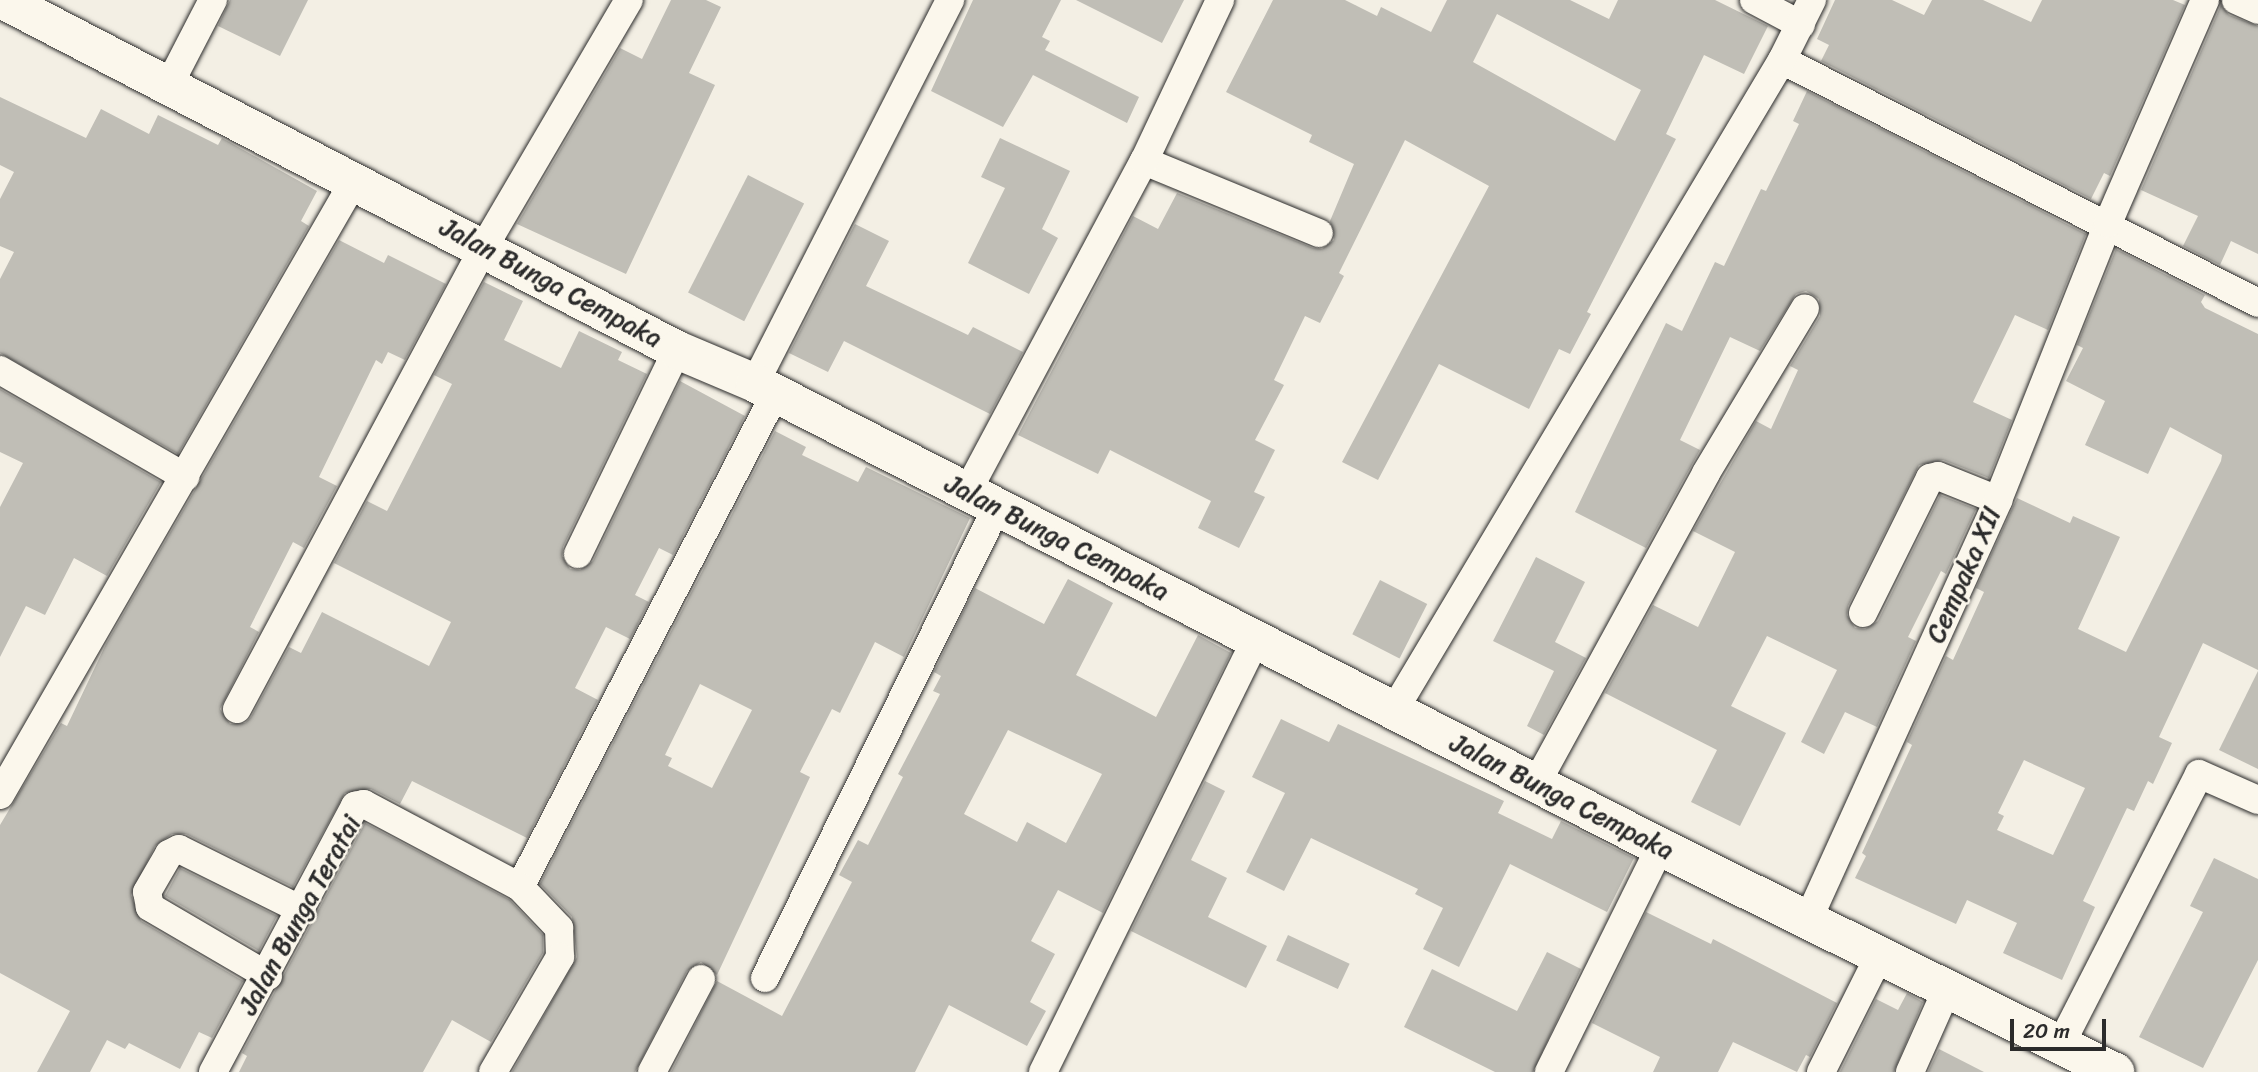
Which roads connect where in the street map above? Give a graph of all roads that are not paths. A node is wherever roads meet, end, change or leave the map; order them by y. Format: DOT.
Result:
graph roads {
  1 [pos="3,0"];
  2 [pos="213,0"];
  3 [pos="629,0"];
  4 [pos="950,0"];
  5 [pos="1220,0"];
  6 [pos="1754,0"];
  7 [pos="2205,0"];
  8 [pos="2236,0"];
  9 [pos="2258,10"];
  10 [pos="1806,12"];
  11 [pos="1782,60"];
  12 [pos="168,87"];
  13 [pos="1144,162"];
  14 [pos="354,181"];
  15 [pos="2108,223"];
  16 [pos="1319,233"];
  17 [pos="484,247"];
  18 [pos="2258,303"];
  19 [pos="1805,308"];
  20 [pos="677,350"];
  21 [pos="0,370"];
  22 [pos="765,389"];
  23 [pos="186,477"];
  24 [pos="982,500"];
  25 [pos="1998,500"];
  26 [pos="578,554"];
  27 [pos="1863,613"];
  28 [pos="1256,640"];
  29 [pos="237,709"];
  30 [pos="1393,712"];
  31 [pos="1536,784"];
  32 [pos="0,795"];
  33 [pos="2258,800"];
  34 [pos="1660,847"];
  35 [pos="520,887"];
  36 [pos="302,910"];
  37 [pos="1807,922"];
  38 [pos="1880,954"];
  39 [pos="268,976"];
  40 [pos="765,978"];
  41 [pos="701,979"];
  42 [pos="1947,989"];
  43 [pos="2061,1044"];
  44 [pos="213,1072"];
  45 [pos="493,1072"];
  46 [pos="652,1072"];
  47 [pos="1043,1072"];
  48 [pos="1549,1072"];
  49 [pos="1821,1072"];
  50 [pos="1910,1072"];
  51 [pos="2115,1072"];
  1 -- 12 [label="street, Jalan Bunga Cempaka"];
  2 -- 12 [label="street"];
  3 -- 17 [label="street"];
  4 -- 22 [label="street"];
  5 -- 13 [label="street"];
  6 -- 10 [label="street"];
  7 -- 15 [label="street, Cempaka XII"];
  8 -- 9 [label="street"];
  10 -- 11 [label="street"];
  11 -- 15 [label="street"];
  11 -- 30 [label="street"];
  12 -- 14 [label="street, Jalan Bunga Cempaka"];
  13 -- 16 [label="street"];
  13 -- 24 [label="street"];
  14 -- 17 [label="street, Jalan Bunga Cempaka"];
  14 -- 23 [label="street"];
  15 -- 18 [label="street"];
  15 -- 25 [label="street, Cempaka XII"];
  17 -- 20 [label="street, Jalan Bunga Cempaka"];
  17 -- 29 [label="street"];
  19 -- 31 [label="street"];
  20 -- 22 [label="street, Jalan Bunga Cempaka"];
  20 -- 26 [label="street"];
  21 -- 23 [label="street"];
  22 -- 24 [label="street, Jalan Bunga Cempaka"];
  22 -- 35 [label="street"];
  23 -- 32 [label="street"];
  24 -- 28 [label="street, Jalan Bunga Cempaka"];
  24 -- 40 [label="street"];
  25 -- 27 [label="street"];
  25 -- 37 [label="street, Cempaka XII"];
  28 -- 30 [label="street, Jalan Bunga Cempaka"];
  28 -- 47 [label="street"];
  30 -- 31 [label="street, Jalan Bunga Cempaka"];
  31 -- 34 [label="street, Jalan Bunga Cempaka"];
  33 -- 43 [label="street"];
  34 -- 37 [label="street, Jalan Bunga Cempaka"];
  34 -- 48 [label="street"];
  35 -- 36 [label="street, Jalan Bunga Teratai"];
  35 -- 45 [label="street"];
  36 -- 39 [label="street, Jalan Bunga Teratai"];
  36 -- 39 [label="street"];
  37 -- 38 [label="street, Jalan Bunga Cempaka"];
  38 -- 42 [label="street, Jalan Bunga Cempaka"];
  38 -- 49 [label="street"];
  39 -- 44 [label="street, Jalan Bunga Teratai"];
  41 -- 46 [label="street"];
  42 -- 43 [label="street, Jalan Bunga Cempaka"];
  42 -- 50 [label="street"];
  43 -- 51 [label="street, Jalan Bunga Cempaka"];
}
